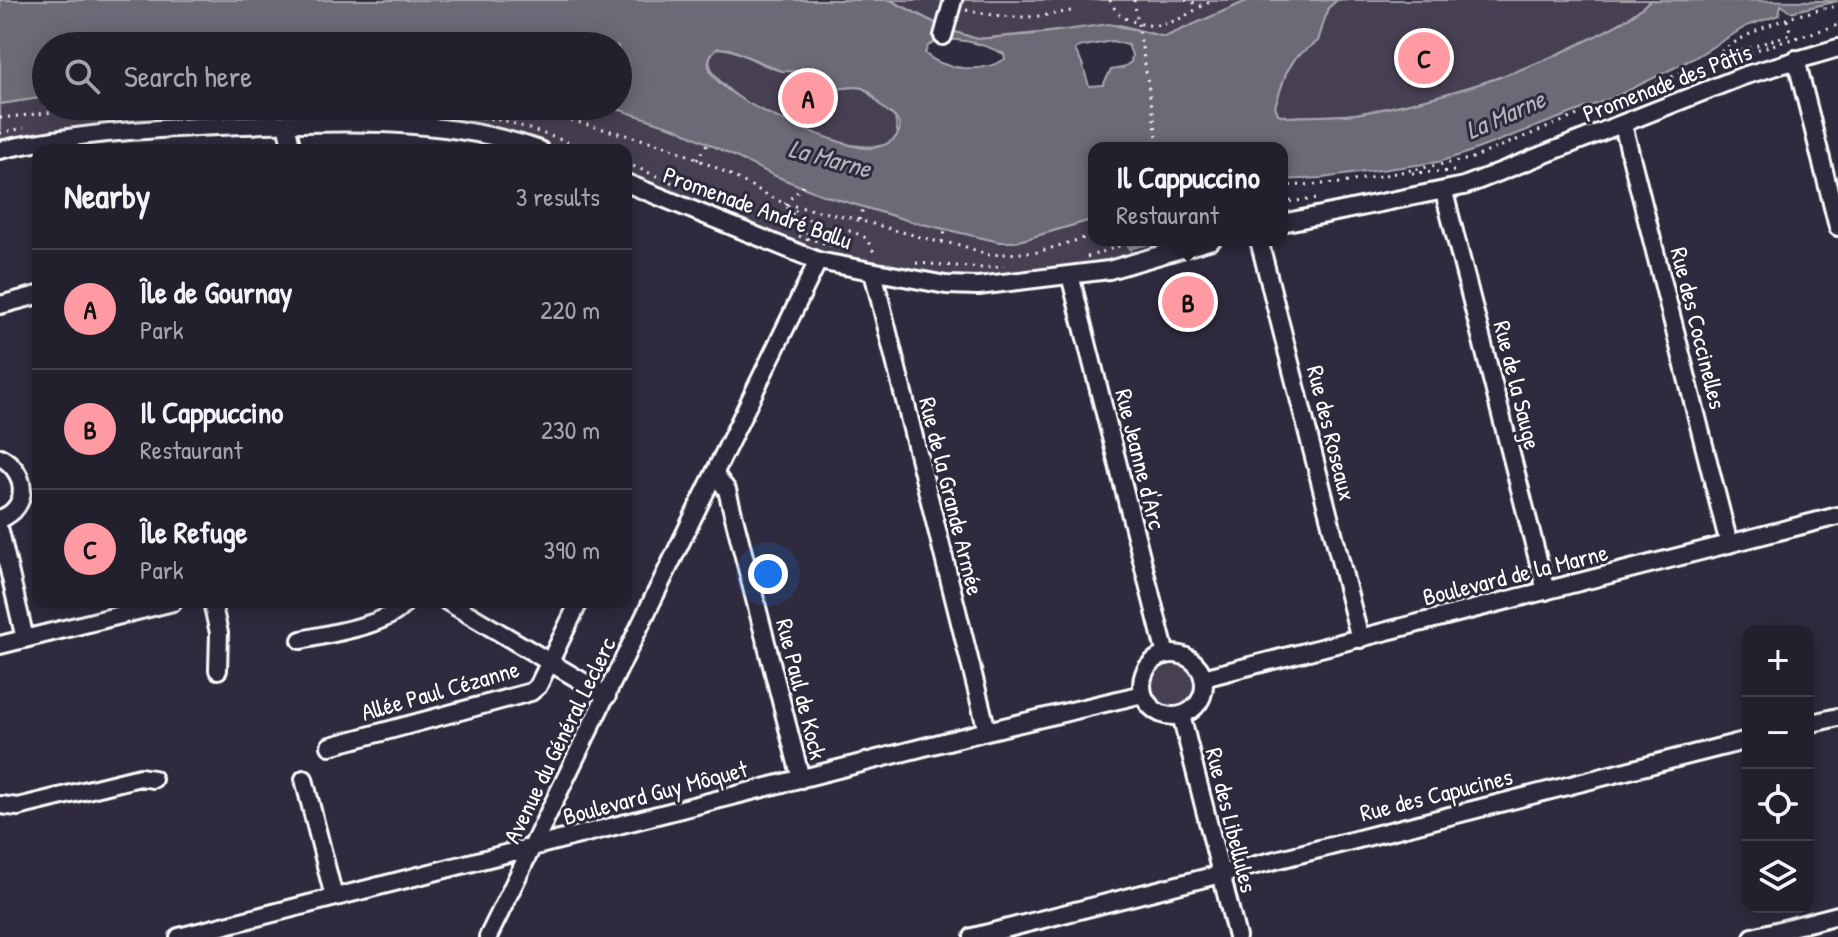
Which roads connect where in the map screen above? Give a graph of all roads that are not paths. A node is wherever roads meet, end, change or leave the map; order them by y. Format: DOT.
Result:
graph roads {
  1 [pos="952,3"];
  2 [pos="943,36"];
  3 [pos="1838,48"];
  4 [pos="1796,59"];
  5 [pos="286,123"];
  6 [pos="1623,125"];
  7 [pos="39,144"];
  8 [pos="291,144"];
  9 [pos="519,144"];
  10 [pos="32,145"];
  11 [pos="0,150"];
  12 [pos="632,185"];
  13 [pos="1449,185"];
  14 [pos="1288,222"];
  15 [pos="1838,227"];
  16 [pos="1191,246"];
  17 [pos="1261,246"];
  18 [pos="818,261"];
  19 [pos="874,264"];
  20 [pos="1070,275"];
  21 [pos="32,297"];
  22 [pos="0,305"];
  23 [pos="0,457"];
  24 [pos="715,474"];
  25 [pos="30,479"];
  26 [pos="1838,516"];
  27 [pos="0,519"];
  28 [pos="0,531"];
  29 [pos="1729,544"];
  30 [pos="1546,591"];
  31 [pos="149,608"];
  32 [pos="213,608"];
  33 [pos="402,608"];
  34 [pos="464,608"];
  35 [pos="576,608"];
  36 [pos="25,639"];
  37 [pos="1360,639"];
  38 [pos="301,640"];
  39 [pos="0,645"];
  40 [pos="1166,655"];
  41 [pos="549,664"];
  42 [pos="218,670"];
  43 [pos="1203,678"];
  44 [pos="1143,694"];
  45 [pos="607,696"];
  46 [pos="1181,715"];
  47 [pos="1838,717"];
  48 [pos="1814,723"];
  49 [pos="987,731"];
  50 [pos="1742,742"];
  51 [pos="330,746"];
  52 [pos="153,779"];
  53 [pos="304,779"];
  54 [pos="801,779"];
  55 [pos="0,805"];
  56 [pos="532,849"];
  57 [pos="1221,874"];
  58 [pos="334,897"];
  59 [pos="1838,904"];
  60 [pos="1832,917"];
  61 [pos="179,937"];
  62 [pos="488,937"];
  63 [pos="973,937"];
  64 [pos="1237,937"];
  65 [pos="1753,937"];
  66 [pos="1809,937"];
  1 -- 2 [label="street"];
  3 -- 4 [label="street, Promenade des Pâtis"];
  4 -- 6 [label="street, Promenade des Pâtis"];
  4 -- 15 [label="street"];
  5 -- 7 [label="street"];
  5 -- 8 [label="street"];
  5 -- 9 [label="street"];
  6 -- 13 [label="street, Promenade des Pâtis"];
  6 -- 29 [label="street, Rue des Coccinelles"];
  10 -- 11 [label="street"];
  12 -- 18 [label="street, Promenade André Ballu"];
  13 -- 14 [label="street, Promenade des Pâtis"];
  13 -- 30 [label="street, Rue de la Sauge"];
  16 -- 20 [label="street, Promenade André Ballu"];
  17 -- 37 [label="street, Rue des Roseaux"];
  18 -- 19 [label="street, Promenade André Ballu"];
  18 -- 24 [label="street, Avenue du Général Leclerc"];
  19 -- 20 [label="street, Promenade André Ballu"];
  19 -- 49 [label="street, Rue de la Grande Armée"];
  20 -- 40 [label="street, Rue Jeanne d'Arc"];
  21 -- 22 [label="street"];
  23 -- 25 [label="street"];
  24 -- 45 [label="street, Avenue du Général Leclerc"];
  24 -- 54 [label="street, Rue Paul de Kock"];
  25 -- 27 [label="street"];
  26 -- 29 [label="street, Boulevard de la Marne"];
  28 -- 36 [label="street"];
  29 -- 30 [label="street, Boulevard de la Marne"];
  30 -- 37 [label="street, Boulevard de la Marne"];
  31 -- 36 [label="street"];
  32 -- 42 [label="street"];
  33 -- 38 [label="street"];
  34 -- 41 [label="street"];
  35 -- 41 [label="street, Allée Paul Cézanne"];
  36 -- 39 [label="street"];
  37 -- 43 [label="street, Boulevard de la Marne"];
  40 -- 43 [label="street"];
  40 -- 44 [label="street"];
  41 -- 45 [label="street"];
  41 -- 51 [label="street, Allée Paul Cézanne"];
  43 -- 46 [label="street"];
  44 -- 46 [label="street"];
  44 -- 49 [label="street, Boulevard Guy Môquet"];
  45 -- 56 [label="street, Avenue du Général Leclerc"];
  46 -- 57 [label="street, Rue des Libellules"];
  47 -- 48 [label="street"];
  49 -- 54 [label="street, Boulevard Guy Môquet"];
  50 -- 57 [label="street, Rue des Capucines"];
  52 -- 55 [label="street"];
  53 -- 58 [label="street"];
  54 -- 56 [label="street, Boulevard Guy Môquet"];
  56 -- 58 [label="street, Boulevard Guy Môquet"];
  56 -- 62 [label="street, Avenue du Général Leclerc"];
  57 -- 63 [label="street, Rue des Capucines"];
  57 -- 64 [label="street, Rue des Libellules"];
  58 -- 61 [label="street, Boulevard Guy Môquet"];
  59 -- 60 [label="street"];
  60 -- 65 [label="street"];
  60 -- 66 [label="street"];
}
